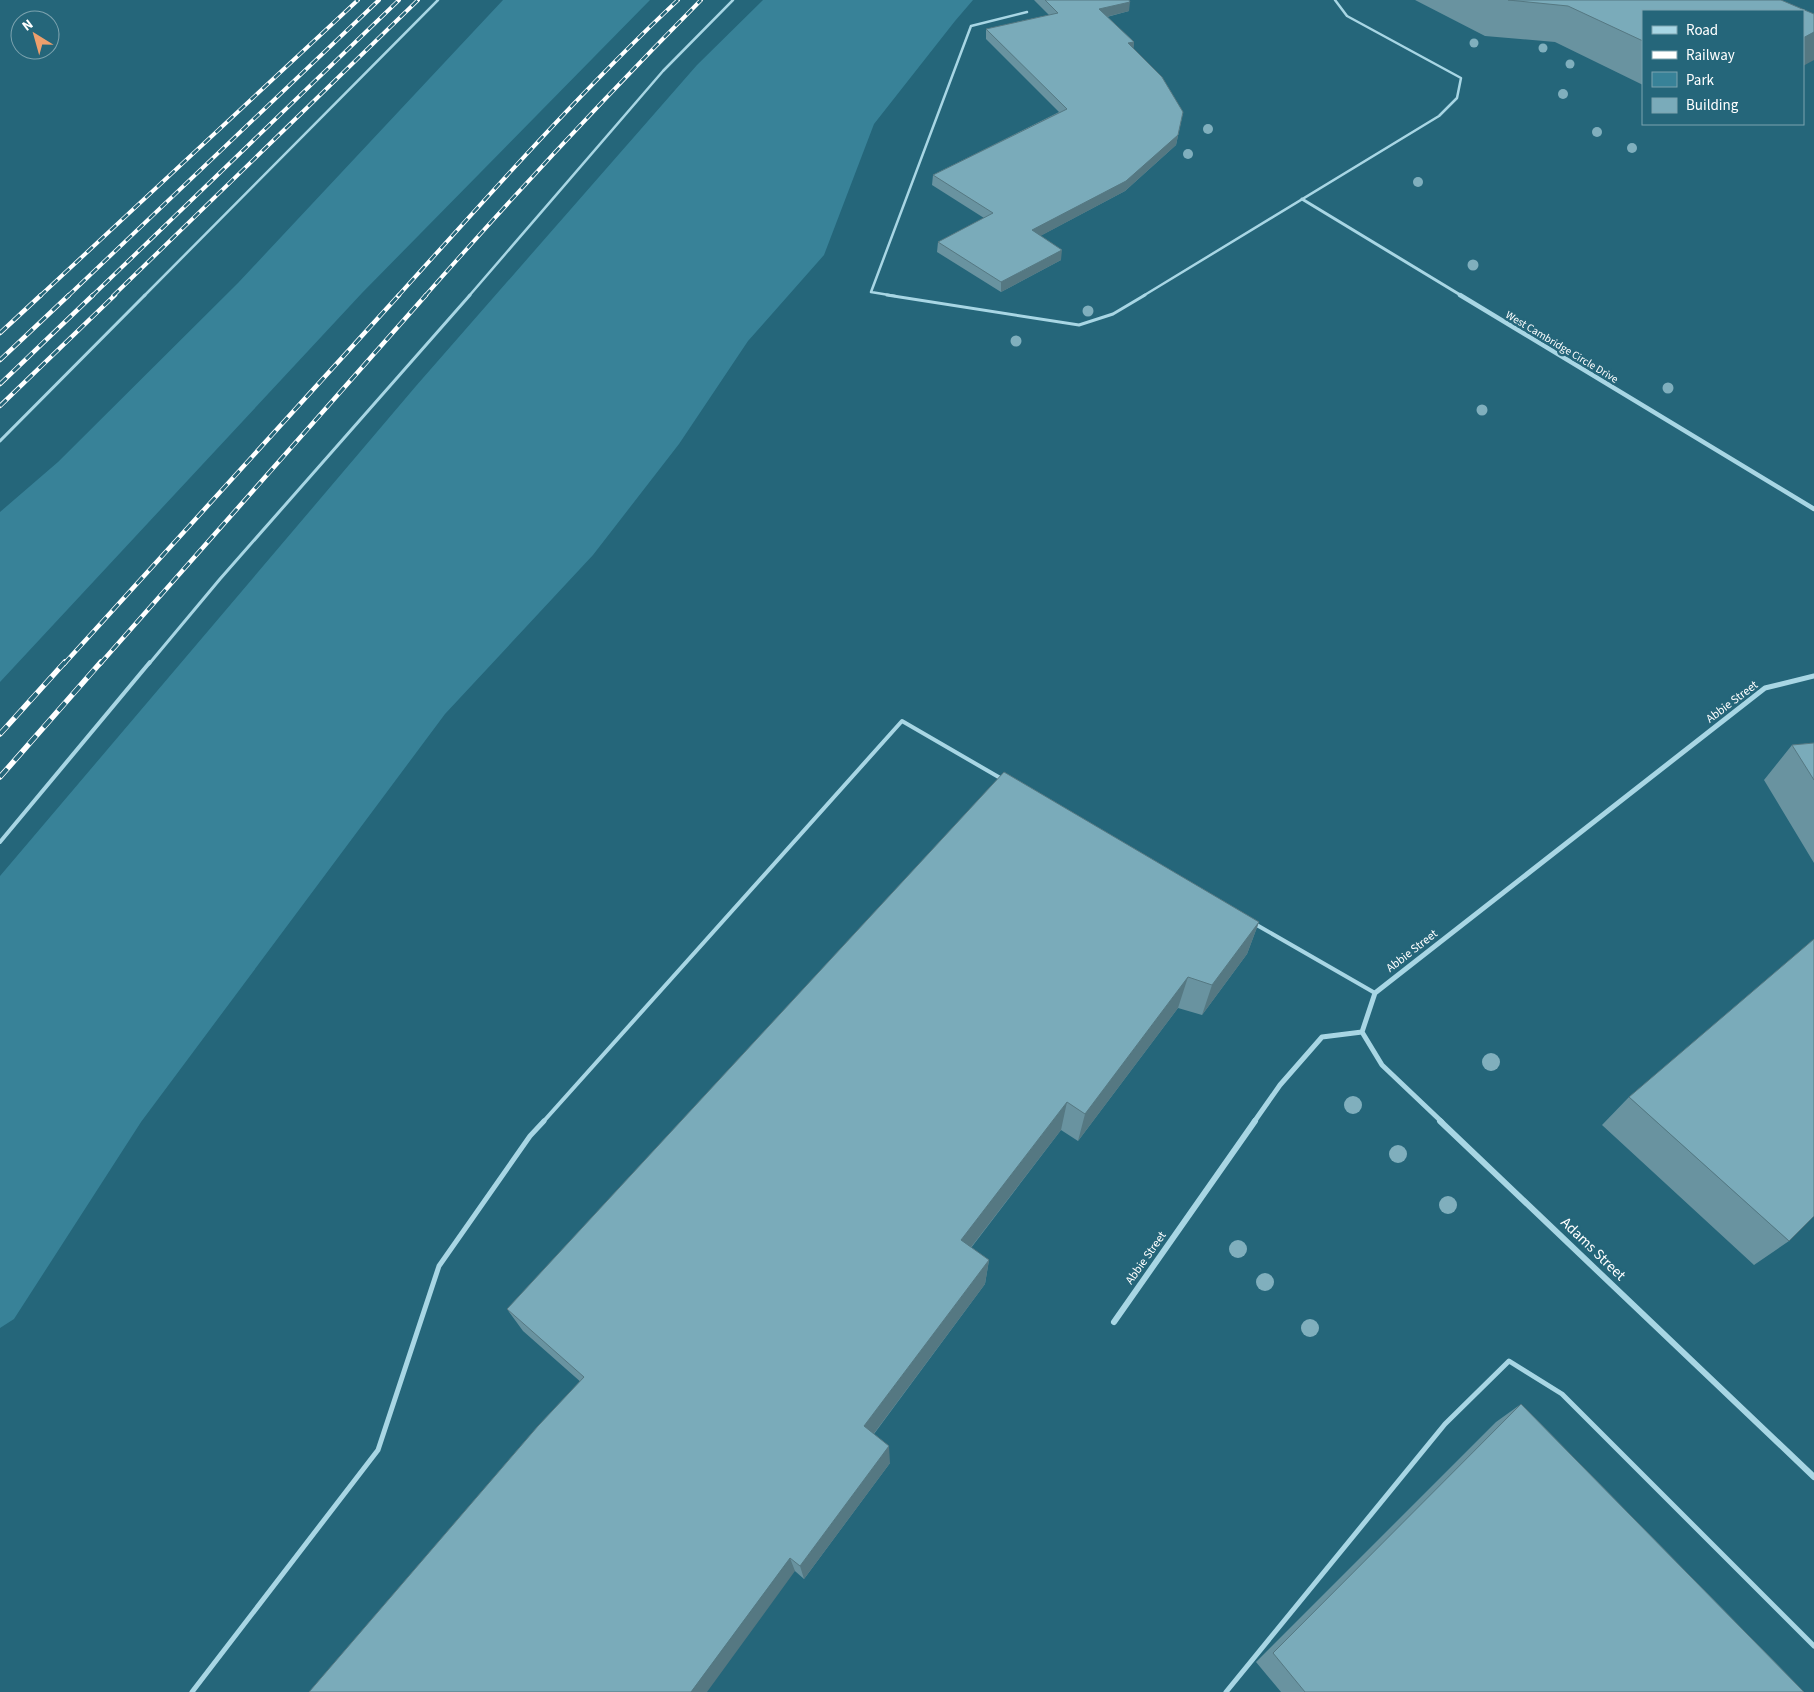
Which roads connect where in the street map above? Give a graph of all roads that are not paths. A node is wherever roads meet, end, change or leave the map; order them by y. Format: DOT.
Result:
graph roads {
  1 [pos="438,0"];
  2 [pos="733,0"];
  3 [pos="1335,0"];
  4 [pos="1027,12"];
  5 [pos="1302,199"];
  6 [pos="1113,314"];
  7 [pos="0,441"];
  8 [pos="1814,510"];
  9 [pos="1814,676"];
  10 [pos="1005,780"];
  11 [pos="0,842"];
  12 [pos="1246,919"];
  13 [pos="1375,993"];
  14 [pos="1362,1032"];
  15 [pos="1114,1322"];
  16 [pos="1814,1477"];
  17 [pos="1814,1646"];
  18 [pos="192,1692"];
  19 [pos="1226,1692"];
  1 -- 7 [label="lane"];
  2 -- 11 [label="lane"];
  3 -- 5 [label="lane"];
  4 -- 6 [label="lane"];
  5 -- 6 [label="lane"];
  5 -- 8 [label="street, West Cambridge Circle Drive"];
  9 -- 13 [label="street, Abbie Street"];
  10 -- 18 [label="lane"];
  12 -- 13 [label="lane"];
  13 -- 14 [label="street"];
  14 -- 15 [label="street, Abbie Street"];
  14 -- 16 [label="street, Adams Street"];
  17 -- 19 [label="lane"];
}
